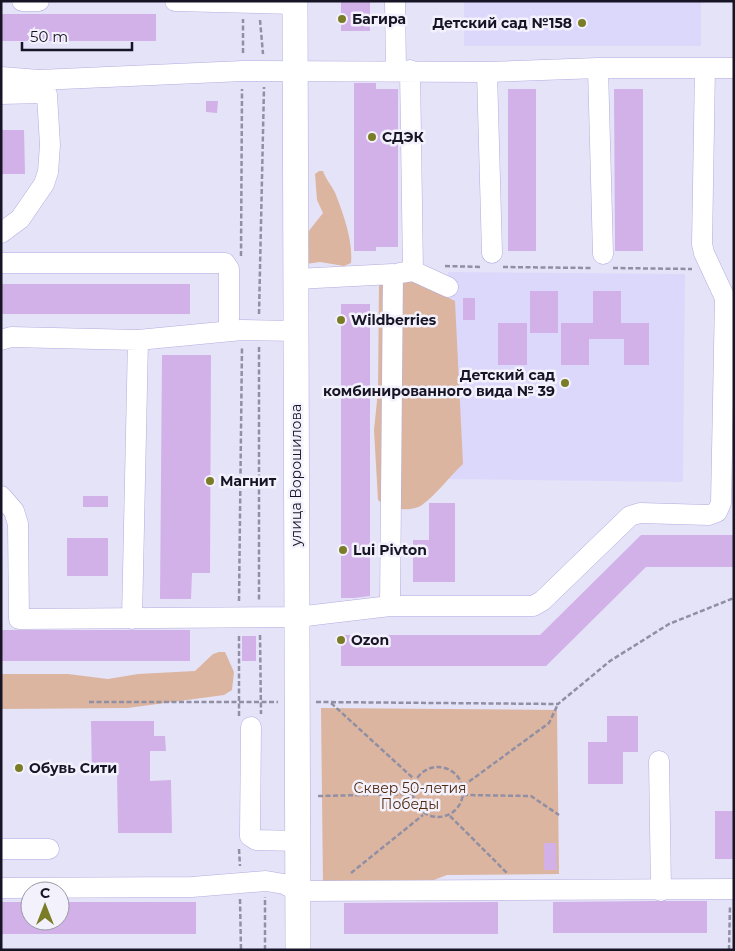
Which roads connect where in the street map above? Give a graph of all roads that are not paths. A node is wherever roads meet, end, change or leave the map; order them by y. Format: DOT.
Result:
graph roads {
  1 [pos="22,1"];
  2 [pos="39,1"];
  3 [pos="175,1"];
  4 [pos="395,1"];
  5 [pos="295,2"];
  6 [pos="251,3"];
  7 [pos="598,68"];
  8 [pos="705,68"];
  9 [pos="734,68"];
  10 [pos="295,70"];
  11 [pos="403,70"];
  12 [pos="486,72"];
  13 [pos="1,77"];
  14 [pos="1,94"];
  15 [pos="1,233"];
  16 [pos="490,262"];
  17 [pos="1,263"];
  18 [pos="603,263"];
  19 [pos="413,270"];
  20 [pos="393,274"];
  21 [pos="296,279"];
  22 [pos="448,287"];
  23 [pos="243,330"];
  24 [pos="296,331"];
  25 [pos="1,340"];
  26 [pos="138,340"];
  27 [pos="1,496"];
  28 [pos="390,606"];
  29 [pos="297,617"];
  30 [pos="132,619"];
  31 [pos="250,723"];
  32 [pos="659,761"];
  33 [pos="298,840"];
  34 [pos="1,849"];
  35 [pos="49,849"];
  36 [pos="1,888"];
  37 [pos="732,890"];
  38 [pos="298,891"];
  39 [pos="661,891"];
  40 [pos="298,950"];
  1 -- 2 [label="lane"];
  3 -- 6 [label="lane"];
  4 -- 11 [label="lane"];
  5 -- 6 [label="lane"];
  5 -- 10 [label="main road, улица Ворошилова"];
  7 -- 8 [label="lane"];
  7 -- 12 [label="lane"];
  7 -- 18 [label="lane"];
  8 -- 9 [label="lane"];
  8 -- 28 [label="lane"];
  10 -- 11 [label="lane"];
  10 -- 13 [label="lane"];
  10 -- 21 [label="main road, улица Ворошилова"];
  11 -- 12 [label="lane"];
  11 -- 19 [label="lane"];
  12 -- 16 [label="lane"];
  14 -- 15 [label="lane"];
  17 -- 23 [label="lane"];
  19 -- 20 [label="lane"];
  19 -- 22 [label="lane"];
  20 -- 21 [label="lane"];
  20 -- 28 [label="lane"];
  21 -- 24 [label="main road, улица Ворошилова"];
  23 -- 24 [label="lane"];
  23 -- 26 [label="lane"];
  24 -- 29 [label="main road, улица Ворошилова"];
  25 -- 26 [label="lane"];
  26 -- 30 [label="lane"];
  27 -- 30 [label="lane"];
  28 -- 29 [label="lane"];
  29 -- 30 [label="lane"];
  29 -- 33 [label="main road, улица Ворошилова"];
  31 -- 33 [label="lane"];
  32 -- 39 [label="lane"];
  33 -- 38 [label="main road, улица Ворошилова"];
  34 -- 35 [label="lane"];
  36 -- 38 [label="lane"];
  37 -- 39 [label="lane"];
  38 -- 39 [label="lane"];
  38 -- 40 [label="main road, улица Ворошилова"];
}
